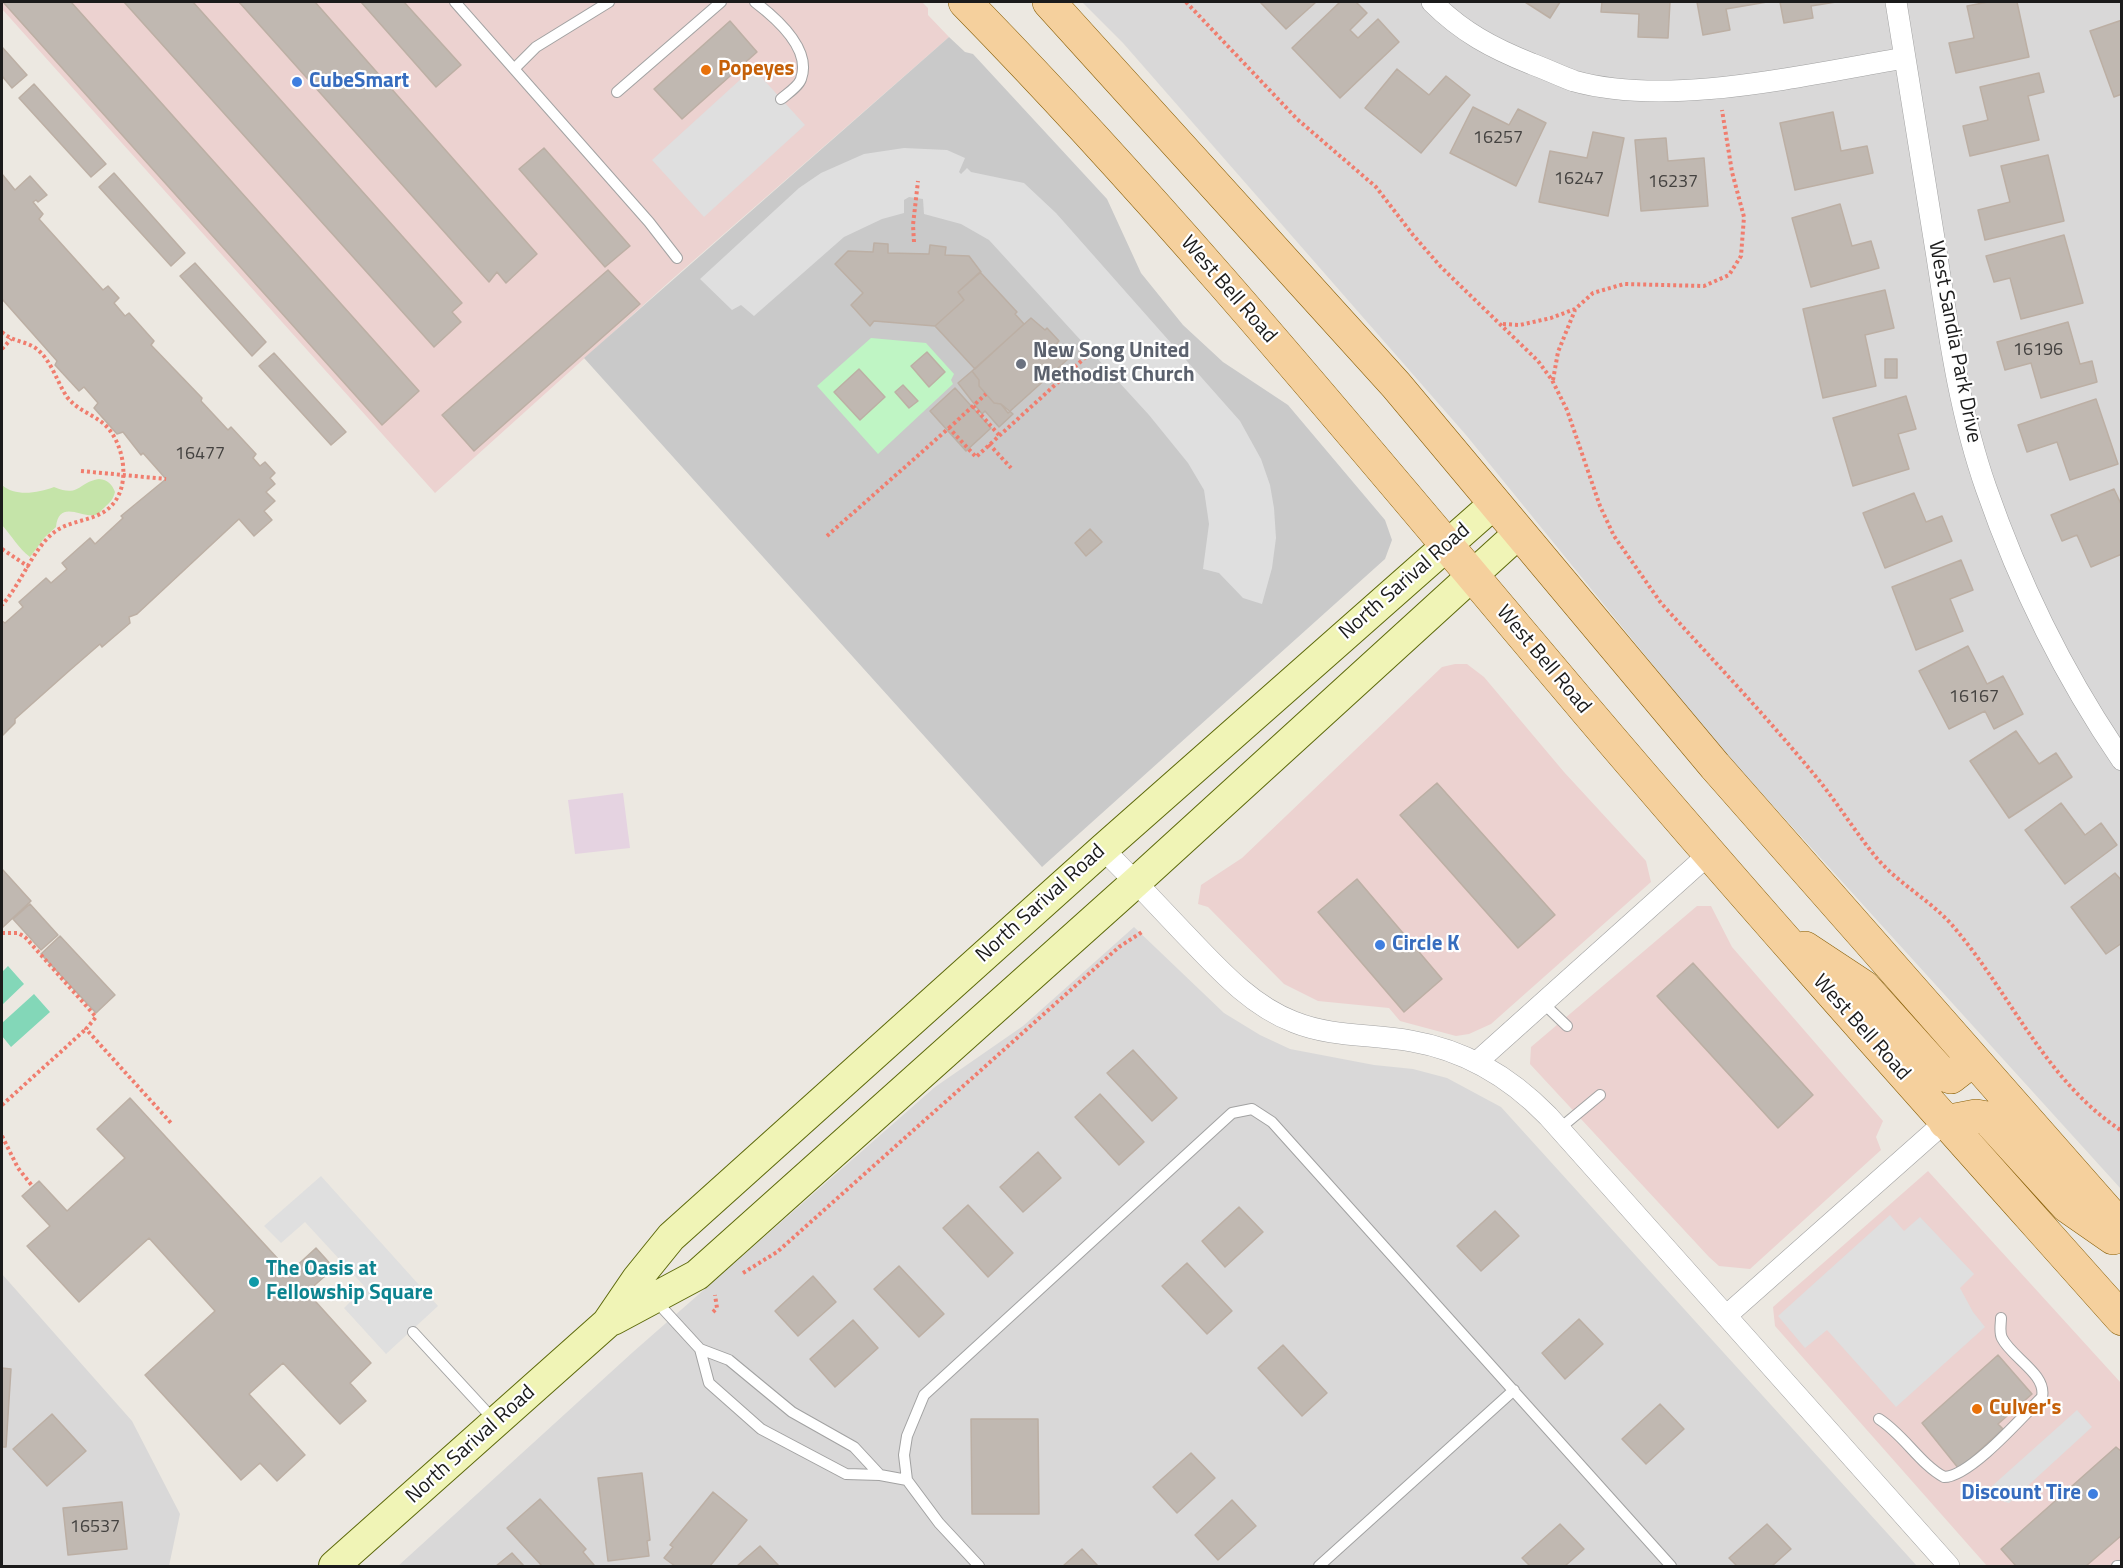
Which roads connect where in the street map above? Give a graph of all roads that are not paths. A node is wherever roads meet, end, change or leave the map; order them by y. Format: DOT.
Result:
graph roads {
  1 [pos="455,2"];
  2 [pos="609,2"];
  3 [pos="721,2"];
  4 [pos="755,2"];
  5 [pos="1049,2"];
  6 [pos="1432,2"];
  7 [pos="1896,2"];
  8 [pos="971,4"];
  9 [pos="1905,57"];
  10 [pos="514,69"];
  11 [pos="617,92"];
  12 [pos="782,99"];
  13 [pos="677,258"];
  14 [pos="1495,503"];
  15 [pos="1519,533"];
  16 [pos="1448,544"];
  17 [pos="1472,573"];
  18 [pos="2121,760"];
  19 [pos="1103,849"];
  20 [pos="1709,854"];
  21 [pos="1136,882"];
  22 [pos="1769,923"];
  23 [pos="1543,1003"];
  24 [pos="1567,1026"];
  25 [pos="1973,1060"];
  26 [pos="1477,1062"];
  27 [pos="1599,1095"];
  28 [pos="1945,1122"];
  29 [pos="1559,1129"];
  30 [pos="2121,1228"];
  31 [pos="2121,1244"];
  32 [pos="646,1289"];
  33 [pos="1726,1316"];
  34 [pos="2001,1318"];
  35 [pos="2121,1319"];
  36 [pos="413,1332"];
  37 [pos="700,1349"];
  38 [pos="1514,1390"];
  39 [pos="1879,1419"];
  40 [pos="497,1423"];
  41 [pos="880,1475"];
  42 [pos="907,1480"];
  43 [pos="334,1566"];
  44 [pos="979,1566"];
  45 [pos="1319,1566"];
  46 [pos="1671,1566"];
  47 [pos="1949,1566"];
  48 [pos="2117,1566"];
  49 [pos="2121,1566"];
  1 -- 10 [label="lane"];
  2 -- 10 [label="lane"];
  3 -- 11 [label="lane"];
  4 -- 12 [label="lane"];
  5 -- 14 [label="main road"];
  6 -- 9 [label="street"];
  7 -- 9 [label="street, West Sandia Park Drive"];
  8 -- 16 [label="main road, West Bell Road"];
  9 -- 18 [label="street, West Sandia Park Drive"];
  10 -- 13 [label="lane"];
  14 -- 15 [label="main road"];
  14 -- 16 [label="main road, North Sarival Road"];
  15 -- 17 [label="main road, North Sarival Road"];
  15 -- 25 [label="main road"];
  16 -- 17 [label="main road, West Bell Road"];
  16 -- 19 [label="main road, North Sarival Road"];
  17 -- 20 [label="main road, West Bell Road"];
  17 -- 21 [label="main road, North Sarival Road"];
  19 -- 21 [label="street"];
  19 -- 32 [label="main road, North Sarival Road"];
  20 -- 22 [label="main road, West Bell Road"];
  20 -- 23 [label="street"];
  21 -- 26 [label="street"];
  21 -- 32 [label="main road, North Sarival Road"];
  22 -- 25 [label="main road"];
  22 -- 28 [label="main road, West Bell Road"];
  23 -- 24 [label="lane"];
  23 -- 26 [label="street"];
  25 -- 30 [label="main road"];
  26 -- 29 [label="street"];
  27 -- 29 [label="lane"];
  28 -- 31 [label="main road"];
  28 -- 33 [label="street"];
  28 -- 35 [label="main road, West Bell Road"];
  29 -- 33 [label="street"];
  32 -- 37 [label="lane"];
  32 -- 40 [label="main road, North Sarival Road"];
  33 -- 47 [label="street"];
  34 -- 39 [label="lane"];
  36 -- 40 [label="lane"];
  37 -- 41 [label="lane"];
  37 -- 41 [label="lane"];
  38 -- 42 [label="lane"];
  38 -- 45 [label="lane"];
  38 -- 46 [label="lane"];
  40 -- 43 [label="main road, North Sarival Road"];
  41 -- 42 [label="lane"];
  42 -- 44 [label="lane"];
  48 -- 49 [label="lane"];
}
